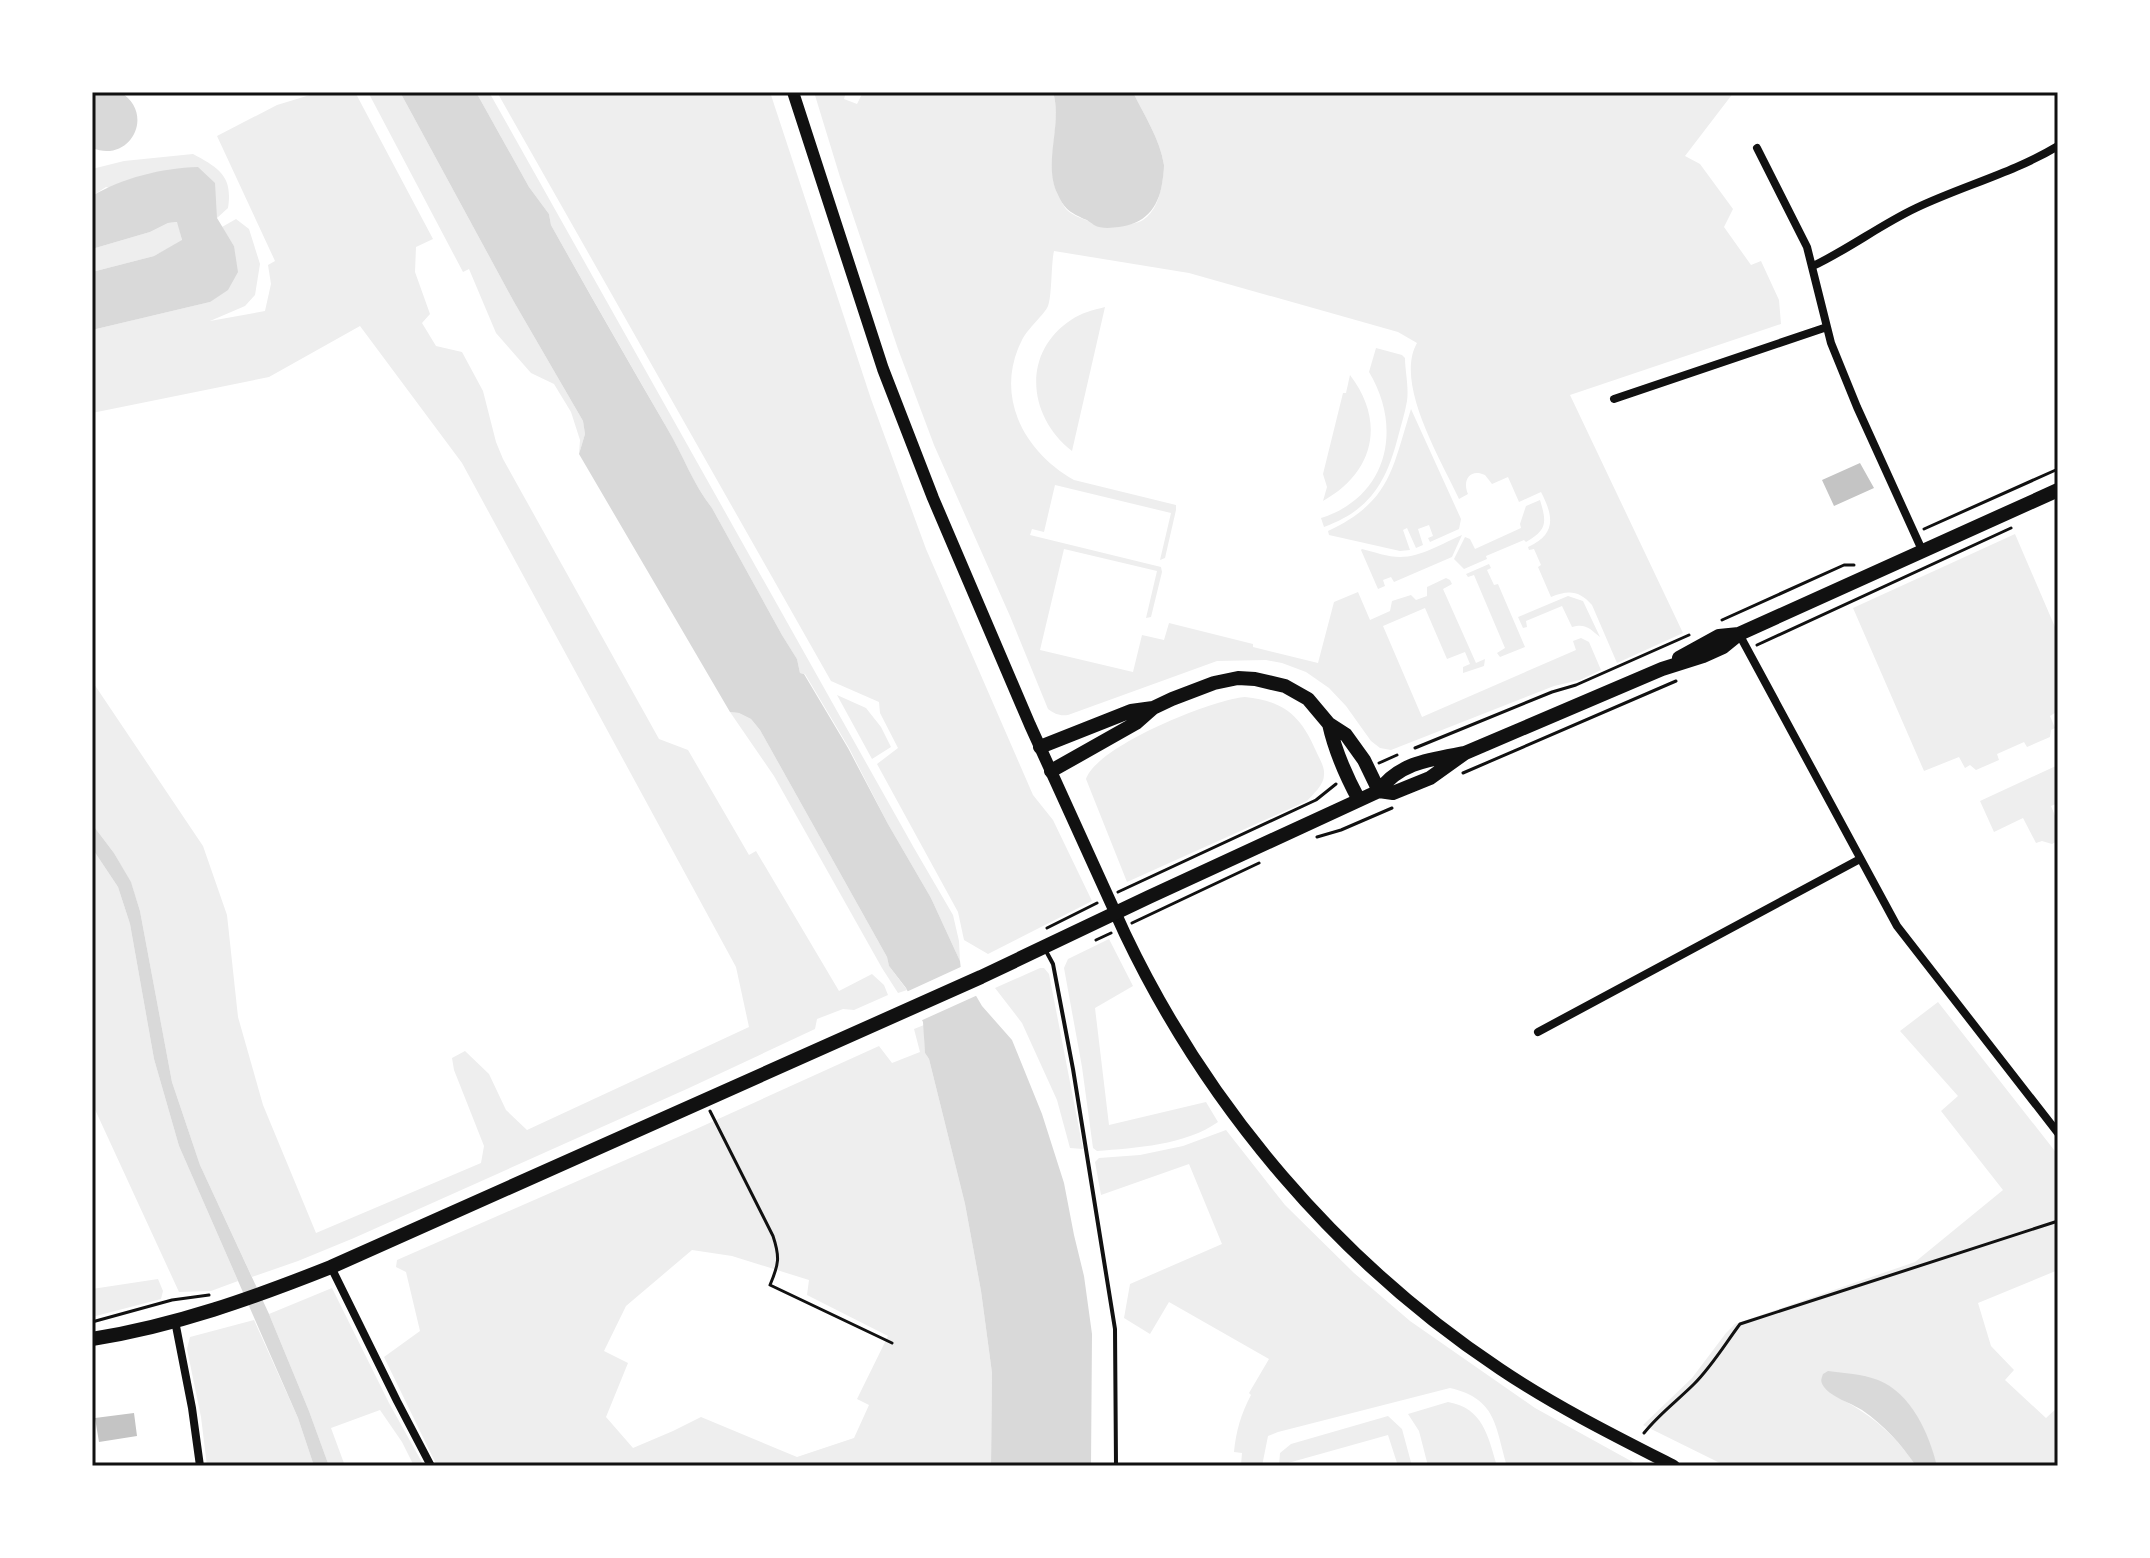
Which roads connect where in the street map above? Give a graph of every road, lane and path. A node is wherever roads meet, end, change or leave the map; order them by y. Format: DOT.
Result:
graph roads {
  1 [pos="793,92"];
  2 [pos="2058,146"];
  3 [pos="1757,148"];
  4 [pos="1813,266"];
  5 [pos="1827,327"];
  6 [pos="1614,399"];
  7 [pos="2058,469"];
  8 [pos="2058,490"];
  9 [pos="2015,526"];
  10 [pos="1916,535"];
  11 [pos="1922,550"];
  12 [pos="1854,565"];
  13 [pos="1718,622"];
  14 [pos="1692,634"];
  15 [pos="1739,634"];
  16 [pos="1746,650"];
  17 [pos="1681,679"];
  18 [pos="1153,708"];
  19 [pos="1329,724"];
  20 [pos="1040,747"];
  21 [pos="1387,759"];
  22 [pos="1051,771"];
  23 [pos="1454,777"];
  24 [pos="1329,787"];
  25 [pos="1379,791"];
  26 [pos="1359,800"];
  27 [pos="1400,805"];
  28 [pos="1305,842"];
  29 [pos="1860,859"];
  30 [pos="1262,862"];
  31 [pos="1141,881"];
  32 [pos="1156,912"];
  33 [pos="1044,947"];
  34 [pos="1538,1032"];
  35 [pos="705,1101"];
  36 [pos="2058,1133"];
  37 [pos="2058,1221"];
  38 [pos="331,1267"];
  39 [pos="219,1301"];
  40 [pos="175,1321"];
  41 [pos="92,1322"];
  42 [pos="92,1339"];
  43 [pos="892,1343"];
  44 [pos="1644,1433"];
  45 [pos="200,1466"];
  46 [pos="431,1466"];
  47 [pos="1116,1466"];
  48 [pos="1674,1466"];
  1 -- 20 [label="main road"];
  2 -- 4 [label="street"];
  3 -- 4 [label="street"];
  4 -- 5 [label="street"];
  5 -- 6 [label="street"];
  5 -- 10 [label="street"];
  7 -- 10 [label="path"];
  8 -- 11 [label="main road"];
  9 -- 16 [label="path"];
  10 -- 11 [label="street"];
  11 -- 15 [label="main road"];
  12 -- 13 [label="path"];
  14 -- 21 [label="path"];
  15 -- 16 [label="street"];
  15 -- 25 [label="main road"];
  16 -- 29 [label="street"];
  17 -- 23 [label="path"];
  18 -- 19 [label="main road"];
  18 -- 20 [label="main road"];
  18 -- 22 [label="main road"];
  19 -- 25 [label="main road"];
  19 -- 26 [label="main road"];
  20 -- 22 [label="main road"];
  22 -- 48 [label="main road"];
  24 -- 31 [label="path"];
  25 -- 26 [label="main road"];
  26 -- 33 [label="main road"];
  27 -- 28 [label="path"];
  29 -- 34 [label="street"];
  29 -- 36 [label="street"];
  30 -- 32 [label="path"];
  33 -- 35 [label="main road"];
  33 -- 47 [label="lane"];
  35 -- 38 [label="main road"];
  35 -- 43 [label="path"];
  37 -- 44 [label="path"];
  38 -- 39 [label="main road"];
  38 -- 46 [label="street"];
  39 -- 40 [label="main road"];
  39 -- 41 [label="path"];
  40 -- 42 [label="main road"];
  40 -- 45 [label="street"];
}
